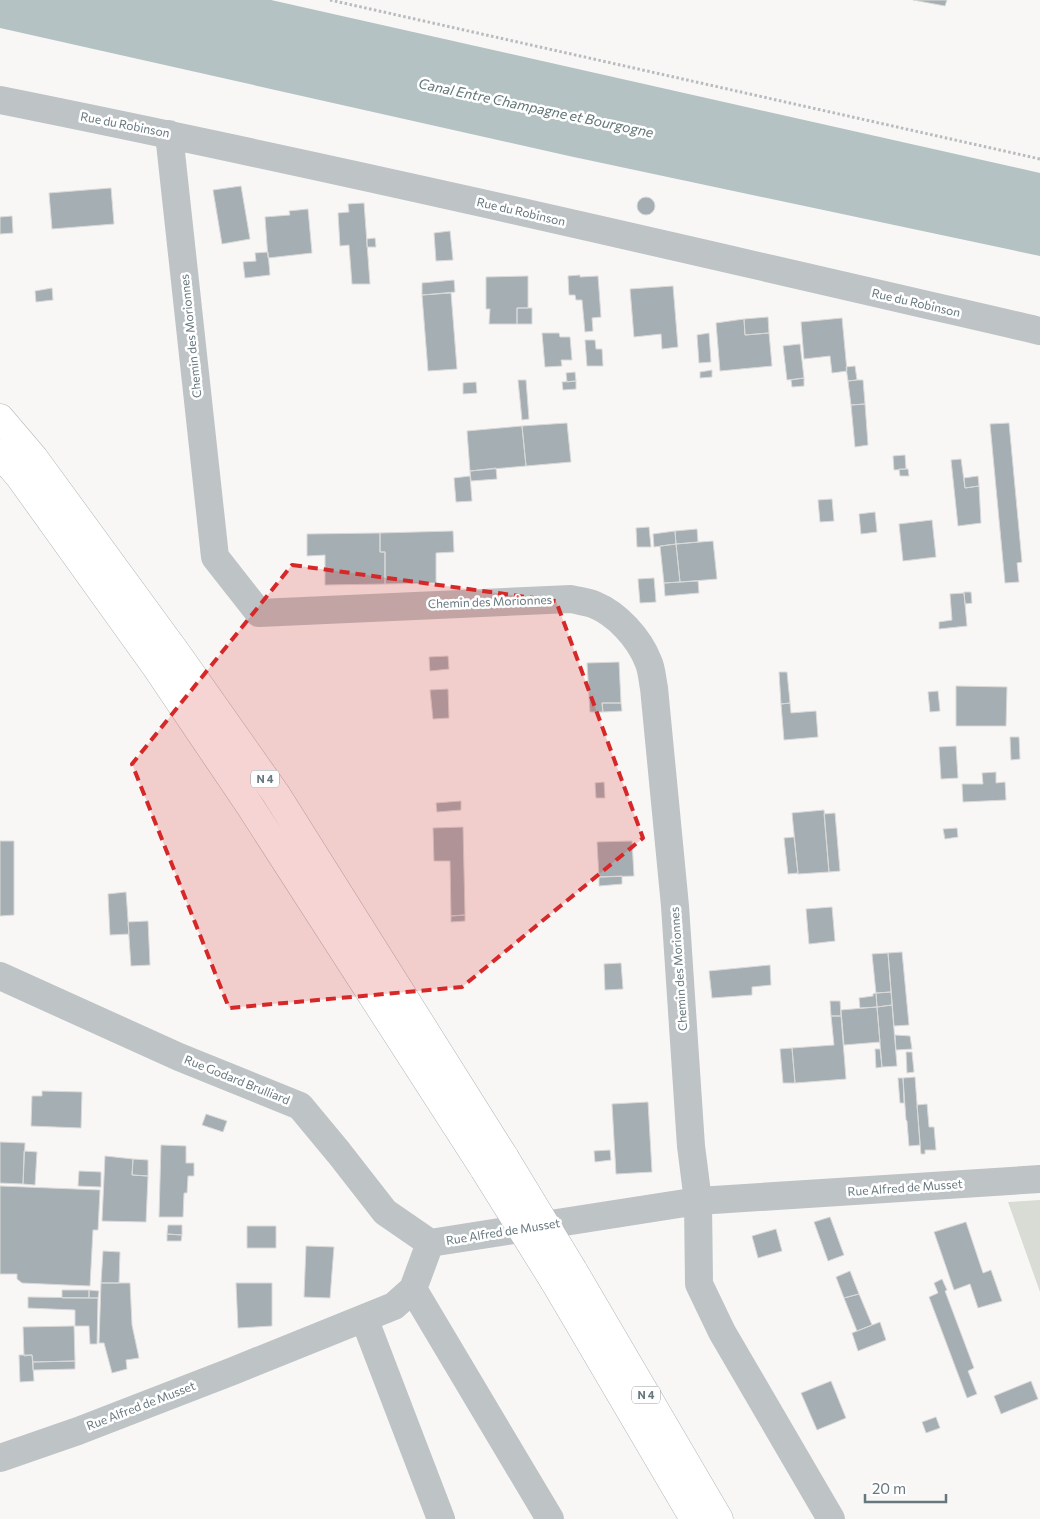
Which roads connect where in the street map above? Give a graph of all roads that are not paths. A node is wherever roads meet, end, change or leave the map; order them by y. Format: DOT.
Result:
graph roads {
  1 [pos="0,100"];
  2 [pos="168,134"];
  3 [pos="1040,331"];
  4 [pos="0,418"];
  5 [pos="0,454"];
  6 [pos="0,976"];
  7 [pos="494,1163"];
  8 [pos="1040,1180"];
  9 [pos="698,1201"];
  10 [pos="430,1244"];
  11 [pos="563,1276"];
  12 [pos="413,1289"];
  13 [pos="364,1318"];
  14 [pos="0,1458"];
  15 [pos="441,1519"];
  16 [pos="550,1519"];
  17 [pos="694,1519"];
  18 [pos="719,1519"];
  19 [pos="831,1519"];
  1 -- 2 [label="street, Rue du Robinson"];
  2 -- 3 [label="street, Rue du Robinson"];
  2 -- 9 [label="street, Chemin des Morionnes"];
  4 -- 7 [label="highway, N 4"];
  5 -- 7 [label="highway, N 4"];
  6 -- 10 [label="street, Rue Godard Brulliard"];
  7 -- 11 [label="highway, N 4, bridge"];
  8 -- 9 [label="street, Rue Alfred de Musset"];
  9 -- 10 [label="street, Rue Alfred de Musset"];
  9 -- 19 [label="street"];
  10 -- 12 [label="street, Rue Alfred de Musset"];
  11 -- 17 [label="highway, N 4"];
  11 -- 18 [label="highway, N 4"];
  12 -- 13 [label="street, Rue Alfred de Musset"];
  12 -- 16 [label="street"];
  13 -- 14 [label="street, Rue Alfred de Musset"];
  13 -- 15 [label="street"];
}
